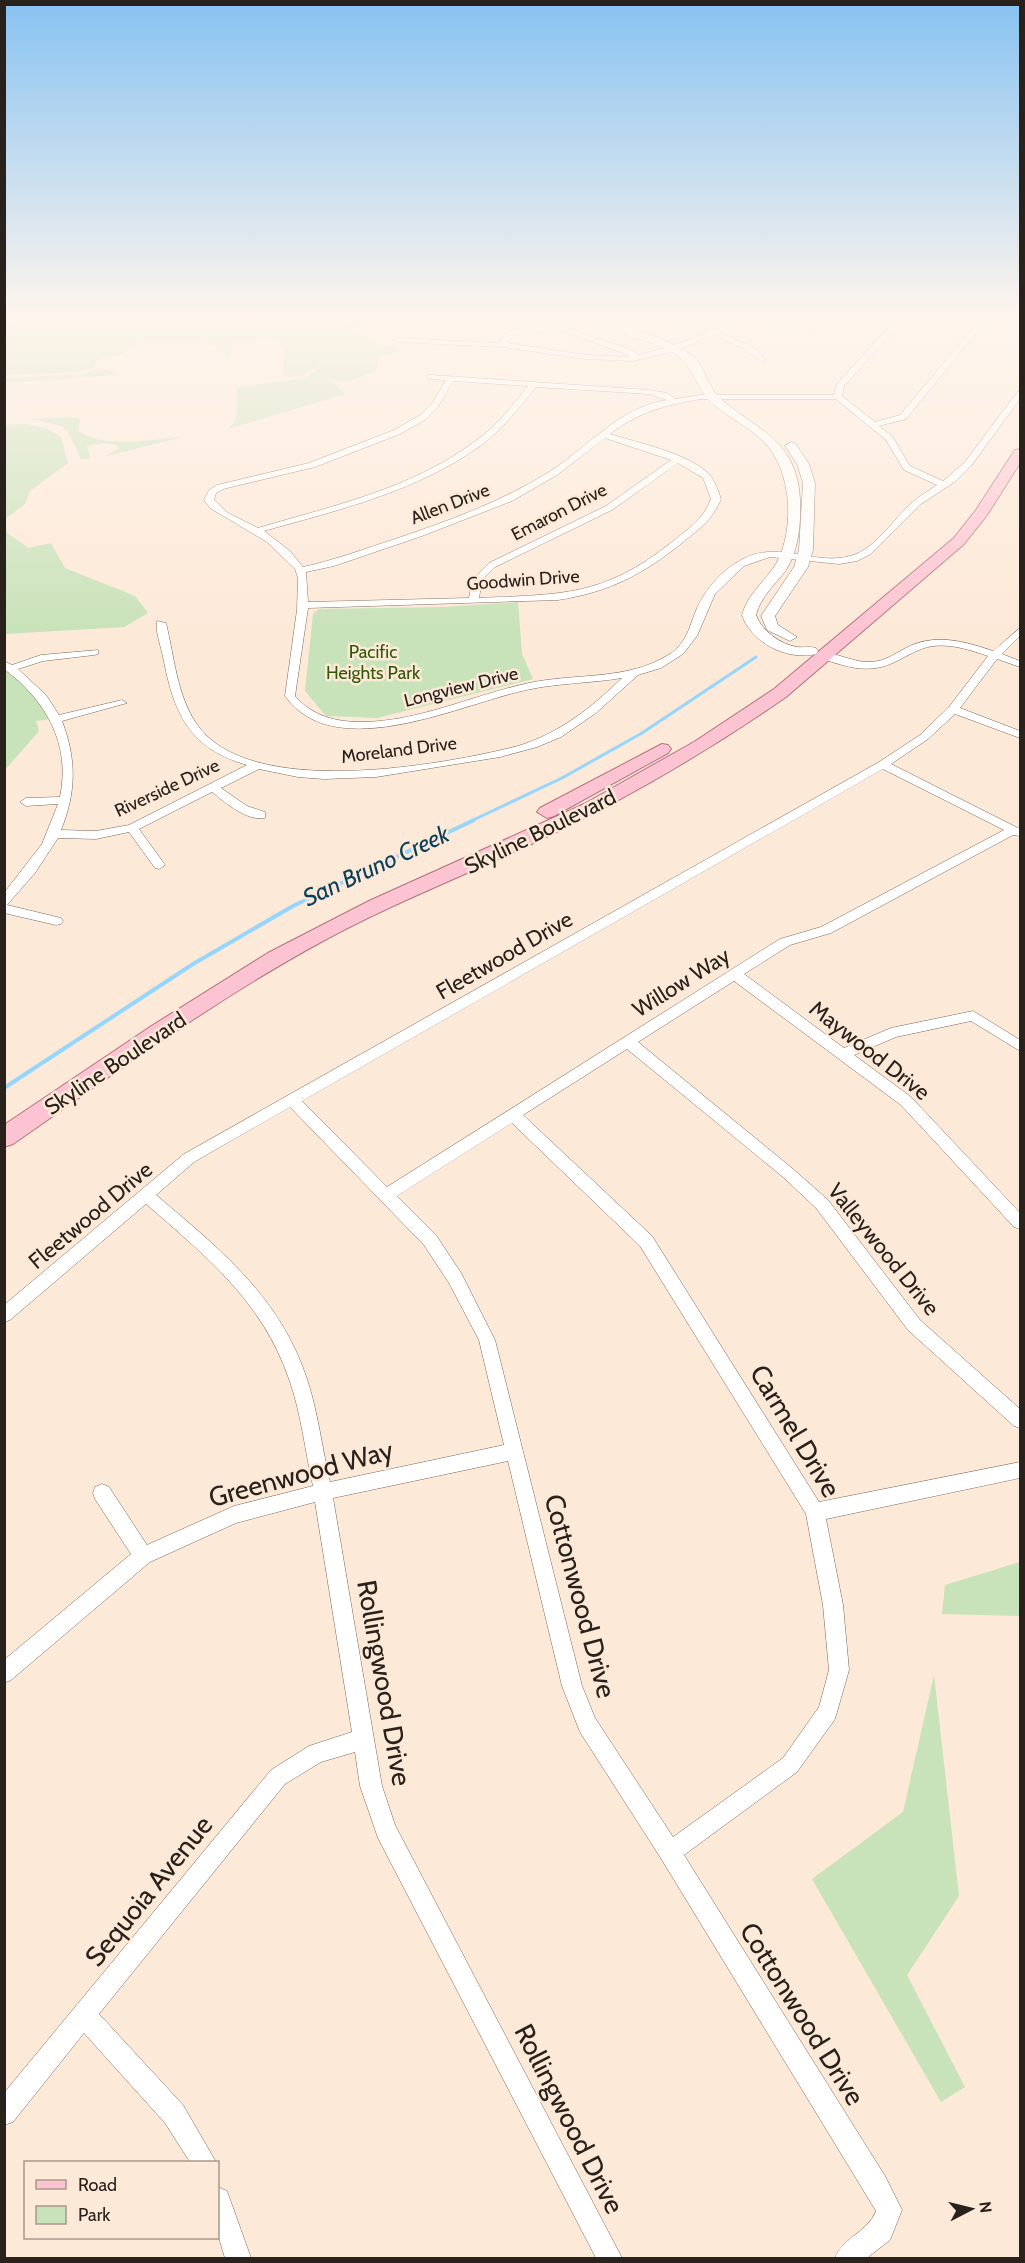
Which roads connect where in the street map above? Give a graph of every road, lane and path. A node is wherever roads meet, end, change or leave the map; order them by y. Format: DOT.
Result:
graph roads {
  1 [pos="417,421"];
  2 [pos="506,421"];
  3 [pos="621,421"];
  4 [pos="744,421"];
  5 [pos="761,421"];
  6 [pos="869,421"];
  7 [pos="888,421"];
  8 [pos="1001,421"];
  9 [pos="874,424"];
  10 [pos="602,434"];
  11 [pos="1020,436"];
  12 [pos="1020,453"];
  13 [pos="675,460"];
  14 [pos="944,485"];
  15 [pos="256,531"];
  16 [pos="796,558"];
  17 [pos="302,570"];
  18 [pos="474,601"];
  19 [pos="303,605"];
  20 [pos="161,623"];
  21 [pos="1020,631"];
  22 [pos="94,652"];
  23 [pos="817,654"];
  24 [pos="994,656"];
  25 [pos="1020,664"];
  26 [pos="8,666"];
  27 [pos="634,673"];
  28 [pos="595,678"];
  29 [pos="608,697"];
  30 [pos="122,703"];
  31 [pos="953,708"];
  32 [pos="58,719"];
  33 [pos="1020,735"];
  34 [pos="884,764"];
  35 [pos="257,765"];
  36 [pos="213,788"];
  37 [pos="66,800"];
  38 [pos="26,802"];
  39 [pos="261,815"];
  40 [pos="132,828"];
  41 [pos="1016,833"];
  42 [pos="54,834"];
  43 [pos="159,865"];
  44 [pos="4,882"];
  45 [pos="19,886"];
  46 [pos="4,903"];
  47 [pos="4,909"];
  48 [pos="56,921"];
  49 [pos="734,974"];
  50 [pos="627,1041"];
  51 [pos="1020,1046"];
  52 [pos="844,1054"];
  53 [pos="292,1100"];
  54 [pos="512,1114"];
  55 [pos="4,1121"];
  56 [pos="4,1137"];
  57 [pos="147,1195"];
  58 [pos="386,1195"];
  59 [pos="1020,1222"];
  60 [pos="4,1315"];
  61 [pos="1020,1420"];
  62 [pos="515,1451"];
  63 [pos="1020,1470"];
  64 [pos="323,1492"];
  65 [pos="102,1493"];
  66 [pos="815,1512"];
  67 [pos="143,1556"];
  68 [pos="4,1673"];
  69 [pos="362,1740"];
  70 [pos="670,1852"];
  71 [pos="84,2015"];
  72 [pos="4,2114"];
  73 [pos="203,2161"];
  74 [pos="219,2203"];
  75 [pos="238,2259"];
  76 [pos="609,2259"];
  77 [pos="848,2259"];
  1 -- 15 [label="street"];
  2 -- 15 [label="street"];
  3 -- 10 [label="street, Allen Drive"];
  4 -- 16 [label="street"];
  5 -- 16 [label="street"];
  6 -- 9 [label="street"];
  7 -- 9 [label="street"];
  8 -- 14 [label="street, Longview Drive"];
  9 -- 14 [label="street"];
  10 -- 13 [label="street, Goodwin Drive"];
  10 -- 17 [label="street, Allen Drive"];
  11 -- 23 [label="main road, Skyline Boulevard"];
  12 -- 23 [label="main road, Skyline Boulevard"];
  13 -- 18 [label="street, Emaron Drive"];
  13 -- 18 [label="street, Goodwin Drive"];
  14 -- 16 [label="street, Longview Drive"];
  15 -- 17 [label="street"];
  16 -- 23 [label="street"];
  16 -- 27 [label="street, Longview Drive"];
  17 -- 19 [label="street, Longview Drive"];
  18 -- 19 [label="street, Goodwin Drive"];
  19 -- 28 [label="street, Longview Drive"];
  20 -- 35 [label="street, Moreland Drive"];
  21 -- 24 [label="street, Fleetwood Drive"];
  22 -- 26 [label="street"];
  23 -- 24 [label="street"];
  23 -- 55 [label="main road, Skyline Boulevard"];
  23 -- 56 [label="main road, Skyline Boulevard"];
  24 -- 25 [label="street"];
  24 -- 31 [label="street, Fleetwood Drive"];
  26 -- 32 [label="street"];
  27 -- 28 [label="street, Longview Drive"];
  27 -- 29 [label="street, Moreland Drive"];
  28 -- 29 [label="street"];
  29 -- 35 [label="street, Moreland Drive"];
  30 -- 32 [label="street"];
  31 -- 33 [label="street"];
  31 -- 34 [label="street, Fleetwood Drive"];
  32 -- 37 [label="street"];
  34 -- 41 [label="street"];
  34 -- 53 [label="street, Fleetwood Drive"];
  35 -- 36 [label="street, Riverside Drive"];
  36 -- 39 [label="street"];
  36 -- 40 [label="street, Riverside Drive"];
  37 -- 38 [label="street"];
  37 -- 42 [label="street"];
  40 -- 42 [label="street, Riverside Drive"];
  40 -- 43 [label="street"];
  41 -- 49 [label="street, Willow Way"];
  42 -- 45 [label="street"];
  44 -- 45 [label="street"];
  45 -- 46 [label="street"];
  47 -- 48 [label="street"];
  49 -- 50 [label="street, Willow Way"];
  49 -- 52 [label="street, Maywood Drive"];
  50 -- 54 [label="street, Willow Way"];
  50 -- 61 [label="street, Valleywood Drive"];
  51 -- 52 [label="street"];
  52 -- 59 [label="street, Maywood Drive"];
  53 -- 57 [label="street, Fleetwood Drive"];
  53 -- 58 [label="street, Cottonwood Drive"];
  54 -- 58 [label="street, Willow Way"];
  54 -- 66 [label="street, Carmel Drive"];
  57 -- 60 [label="street, Fleetwood Drive"];
  57 -- 64 [label="street, Rollingwood Drive"];
  58 -- 62 [label="street, Cottonwood Drive"];
  62 -- 64 [label="street, Greenwood Way"];
  62 -- 70 [label="street, Cottonwood Drive"];
  63 -- 66 [label="street"];
  64 -- 67 [label="street, Greenwood Way"];
  64 -- 69 [label="street, Rollingwood Drive"];
  65 -- 67 [label="street"];
  66 -- 70 [label="street, Carmel Drive"];
  67 -- 68 [label="street, Greenwood Way"];
  69 -- 71 [label="street, Sequoia Avenue"];
  69 -- 76 [label="street, Rollingwood Drive"];
  70 -- 77 [label="street, Cottonwood Drive"];
  71 -- 72 [label="street, Sequoia Avenue"];
  71 -- 73 [label="street"];
  74 -- 75 [label="street"];
}
